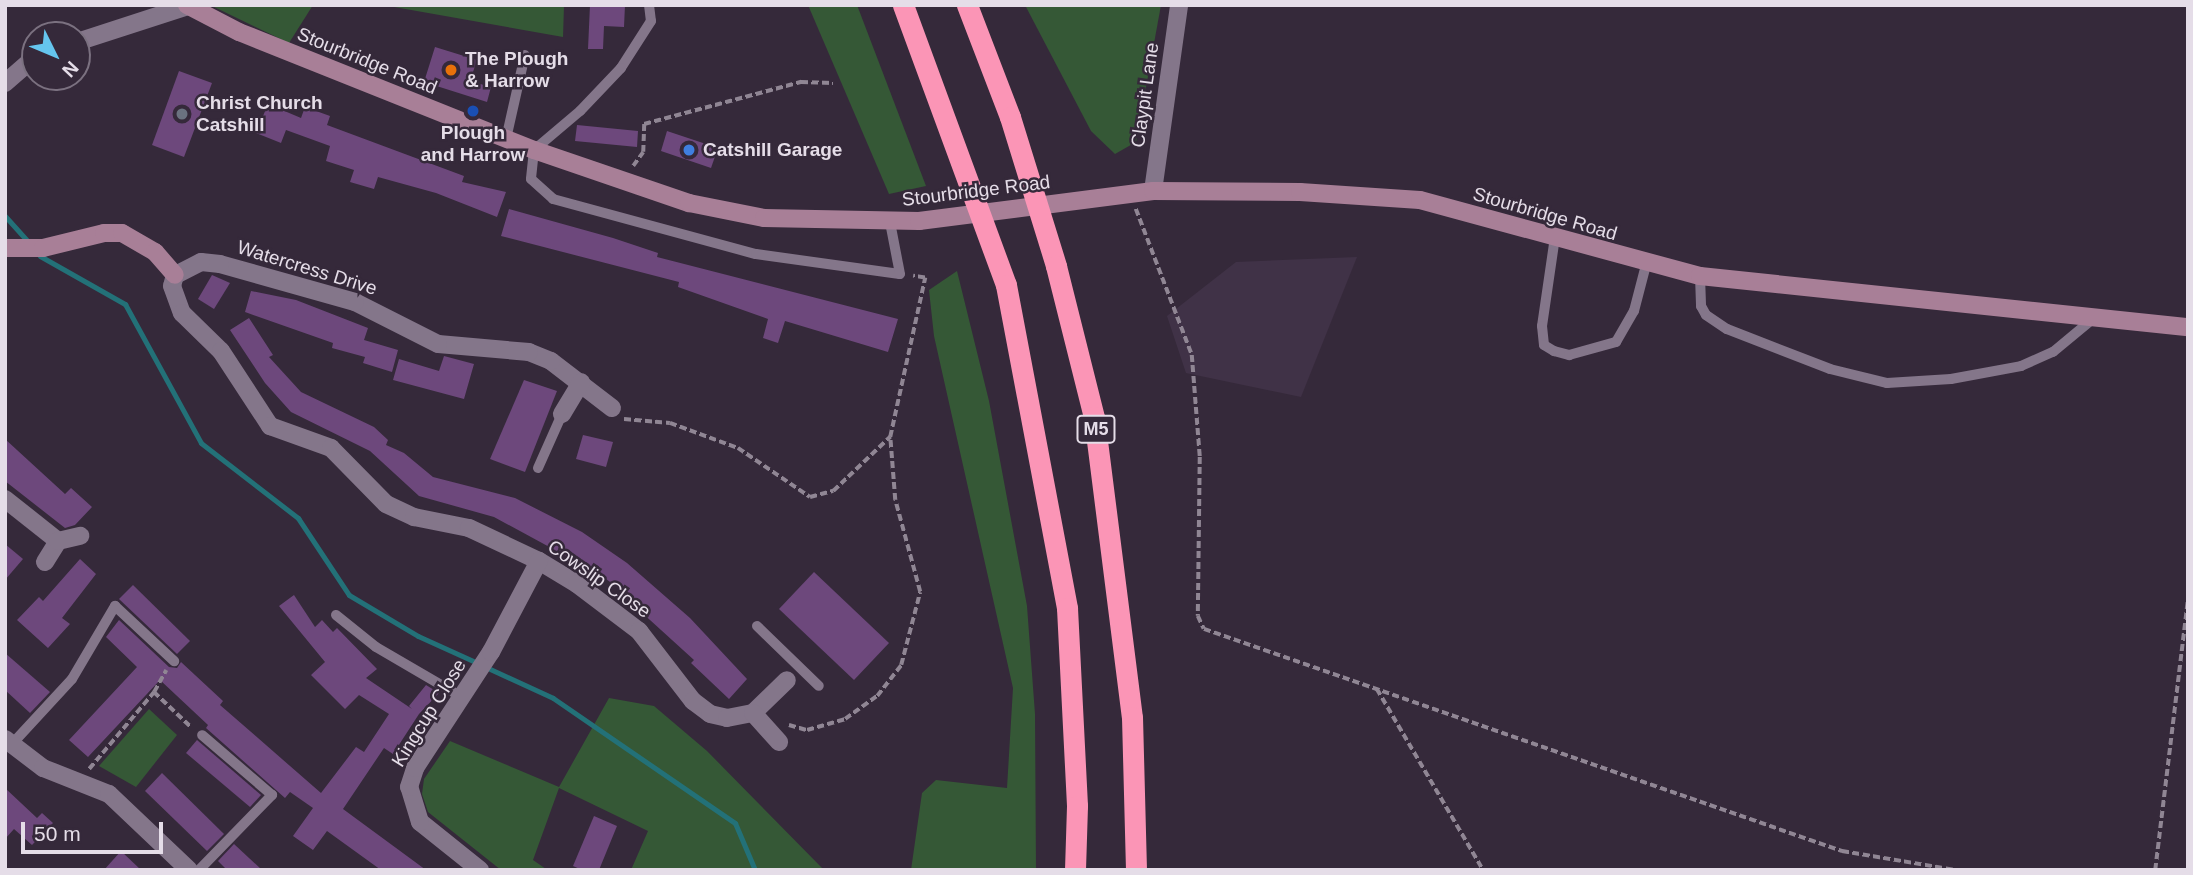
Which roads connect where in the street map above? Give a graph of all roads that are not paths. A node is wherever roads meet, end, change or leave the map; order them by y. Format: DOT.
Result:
graph roads {
  1 [pos="187,5"];
  2 [pos="649,5"];
  3 [pos="904,5"];
  4 [pos="967,5"];
  5 [pos="1179,5"];
  6 [pos="91,37"];
  7 [pos="526,55"];
  8 [pos="21,69"];
  9 [pos="5,83"];
  10 [pos="506,139"];
  11 [pos="534,150"];
  12 [pos="1153,191"];
  13 [pos="890,222"];
  14 [pos="1555,237"];
  15 [pos="5,248"];
  16 [pos="1646,265"];
  17 [pos="175,275"];
  18 [pos="1700,276"];
  19 [pos="2095,318"];
  20 [pos="2188,327"];
  21 [pos="581,382"];
  22 [pos="612,408"];
  23 [pos="562,414"];
  24 [pos="538,468"];
  25 [pos="5,499"];
  26 [pos="80,536"];
  27 [pos="58,541"];
  28 [pos="539,561"];
  29 [pos="46,562"];
  30 [pos="336,615"];
  31 [pos="757,626"];
  32 [pos="174,661"];
  33 [pos="793,673"];
  34 [pos="819,686"];
  35 [pos="460,696"];
  36 [pos="759,719"];
  37 [pos="202,735"];
  38 [pos="9,741"];
  39 [pos="779,742"];
  40 [pos="190,869"];
  41 [pos="480,870"];
  42 [pos="1074,870"];
  43 [pos="1136,870"];
  1 -- 6 [label="street"];
  1 -- 10 [label="main road, Stourbridge Road"];
  2 -- 11 [label="lane"];
  3 -- 42 [label="highway"];
  4 -- 43 [label="highway, M5"];
  5 -- 12 [label="street, Claypit Lane"];
  7 -- 10 [label="lane"];
  8 -- 9 [label="street"];
  10 -- 11 [label="main road, Stourbridge Road"];
  11 -- 13 [label="main road, Stourbridge Road"];
  11 -- 13 [label="lane, Stourbridge Road"];
  12 -- 13 [label="main road, Stourbridge Road"];
  12 -- 14 [label="main road, Stourbridge Road"];
  14 -- 16 [label="main road, Stourbridge Road"];
  14 -- 16 [label="lane"];
  15 -- 17 [label="main road"];
  16 -- 18 [label="main road, Stourbridge Road"];
  17 -- 21 [label="street, Watercress Drive"];
  17 -- 28 [label="street, Cowslip Close"];
  18 -- 19 [label="main road, Stourbridge Road"];
  18 -- 19 [label="lane"];
  19 -- 20 [label="main road, Stourbridge Road"];
  21 -- 22 [label="street, Watercress Drive"];
  21 -- 23 [label="street"];
  23 -- 24 [label="lane"];
  25 -- 27 [label="street"];
  26 -- 27 [label="street"];
  27 -- 29 [label="street"];
  28 -- 35 [label="street, Kingcup Close"];
  28 -- 36 [label="street, Cowslip Close"];
  30 -- 35 [label="lane"];
  31 -- 33 [label="lane"];
  32 -- 38 [label="lane"];
  33 -- 34 [label="lane"];
  33 -- 36 [label="street"];
  35 -- 41 [label="street, Kingcup Close"];
  36 -- 39 [label="street"];
  37 -- 40 [label="lane"];
  38 -- 40 [label="street"];
}
